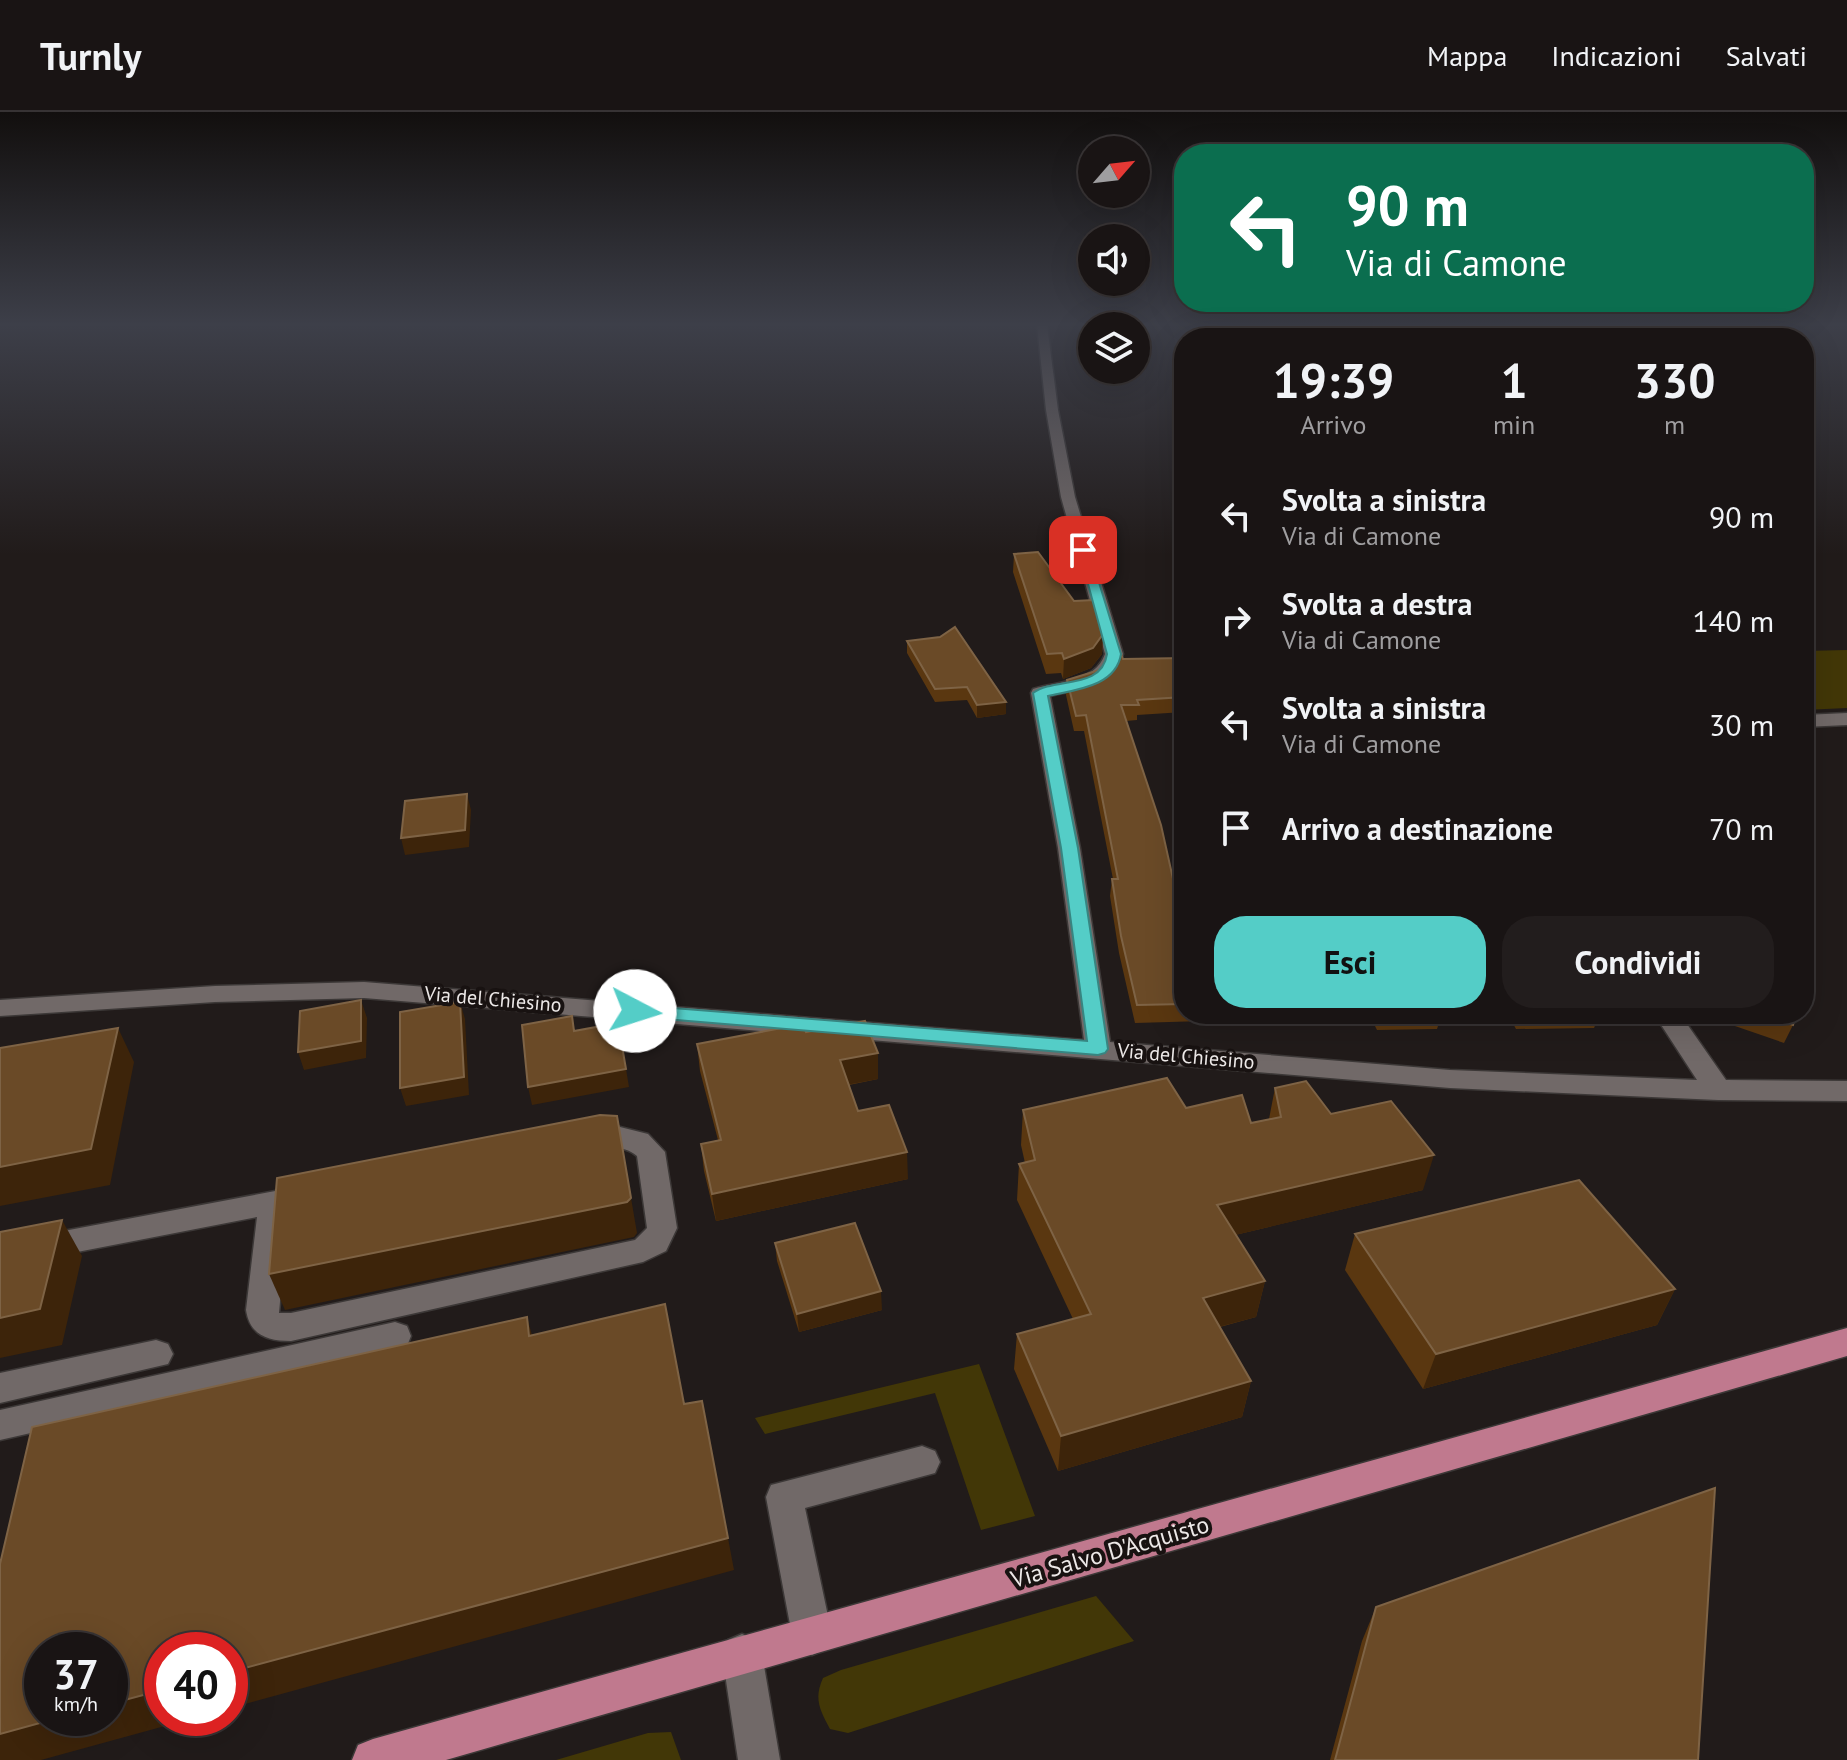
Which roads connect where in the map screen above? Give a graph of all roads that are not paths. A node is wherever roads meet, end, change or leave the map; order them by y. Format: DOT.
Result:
graph roads {
  1 [pos="1051,402"];
  2 [pos="1847,719"];
  3 [pos="1814,721"];
  4 [pos="0,1008"];
  5 [pos="1674,1024"];
  6 [pos="1098,1049"];
  7 [pos="1718,1090"];
  8 [pos="1847,1091"];
  9 [pos="562,1146"];
  10 [pos="335,1190"];
  11 [pos="274,1202"];
  12 [pos="0,1255"];
  13 [pos="395,1336"];
  14 [pos="1847,1342"];
  15 [pos="156,1354"];
  16 [pos="0,1388"];
  17 [pos="0,1425"];
  18 [pos="922,1462"];
  19 [pos="812,1635"];
  20 [pos="742,1654"];
  21 [pos="373,1760"];
  22 [pos="759,1760"];
  1 -- 6 [label="street"];
  2 -- 3 [label="street"];
  4 -- 6 [label="street, Via del Chiesino"];
  5 -- 7 [label="street"];
  6 -- 7 [label="street, Via del Chiesino"];
  7 -- 8 [label="street, Via del Chiesino"];
  9 -- 11 [label="street"];
  10 -- 11 [label="street"];
  11 -- 12 [label="street"];
  13 -- 17 [label="street"];
  14 -- 19 [label="main road, Via Salvo D'Acquisto"];
  15 -- 16 [label="street"];
  18 -- 19 [label="street"];
  19 -- 20 [label="main road, Via Salvo D'Acquisto"];
  20 -- 21 [label="main road, Via Salvo D'Acquisto"];
  20 -- 22 [label="street"];
}
